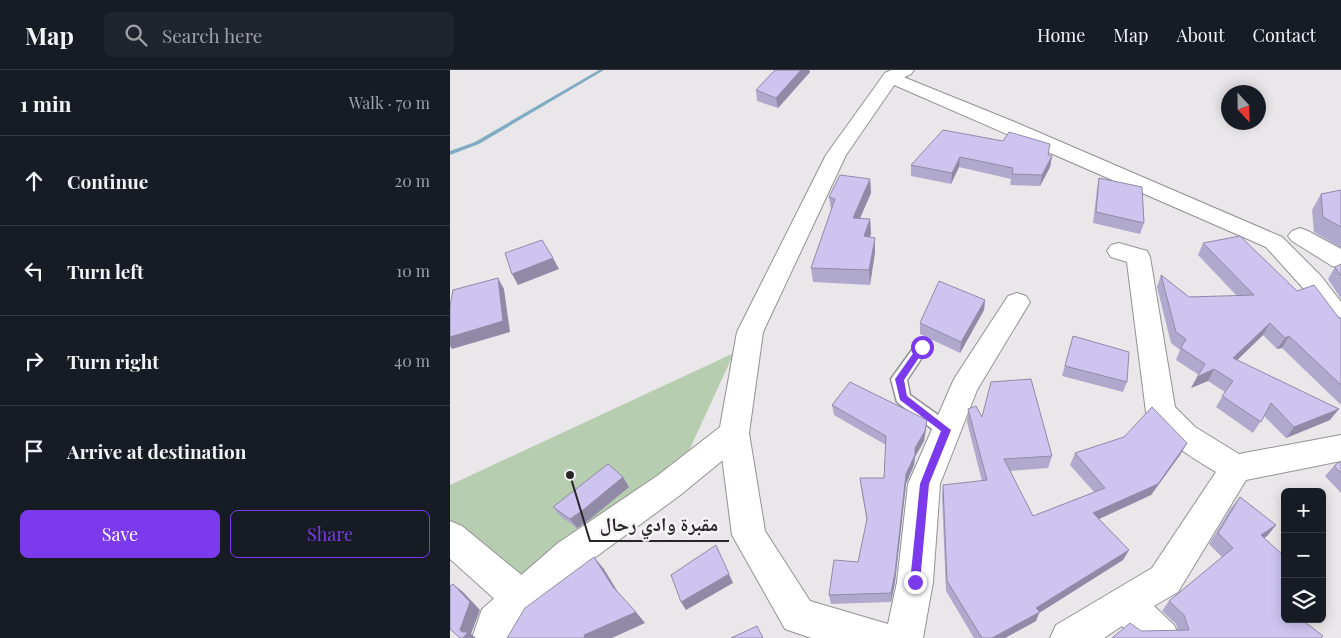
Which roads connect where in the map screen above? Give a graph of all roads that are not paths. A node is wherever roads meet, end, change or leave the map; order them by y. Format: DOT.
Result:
graph roads {
  1 [pos="898,74"];
  2 [pos="1300,236"];
  3 [pos="1119,250"];
  4 [pos="1341,260"];
  5 [pos="1017,302"];
  6 [pos="1341,321"];
  7 [pos="922,347"];
  8 [pos="946,430"];
  9 [pos="734,432"];
  10 [pos="1341,448"];
  11 [pos="1236,468"];
  12 [pos="450,537"];
  13 [pos="522,598"];
  14 [pos="1125,604"];
  15 [pos="491,638"];
  16 [pos="877,638"];
  17 [pos="904,638"];
  18 [pos="1069,638"];
  19 [pos="1161,638"];
  1 -- 6 [label="street"];
  1 -- 9 [label="street"];
  2 -- 4 [label="street"];
  3 -- 11 [label="street"];
  5 -- 8 [label="street"];
  7 -- 8 [label="lane"];
  8 -- 17 [label="street"];
  9 -- 13 [label="street"];
  9 -- 16 [label="street"];
  10 -- 11 [label="street"];
  11 -- 14 [label="street"];
  12 -- 13 [label="street"];
  13 -- 15 [label="street"];
  14 -- 18 [label="street"];
  14 -- 19 [label="street"];
}
